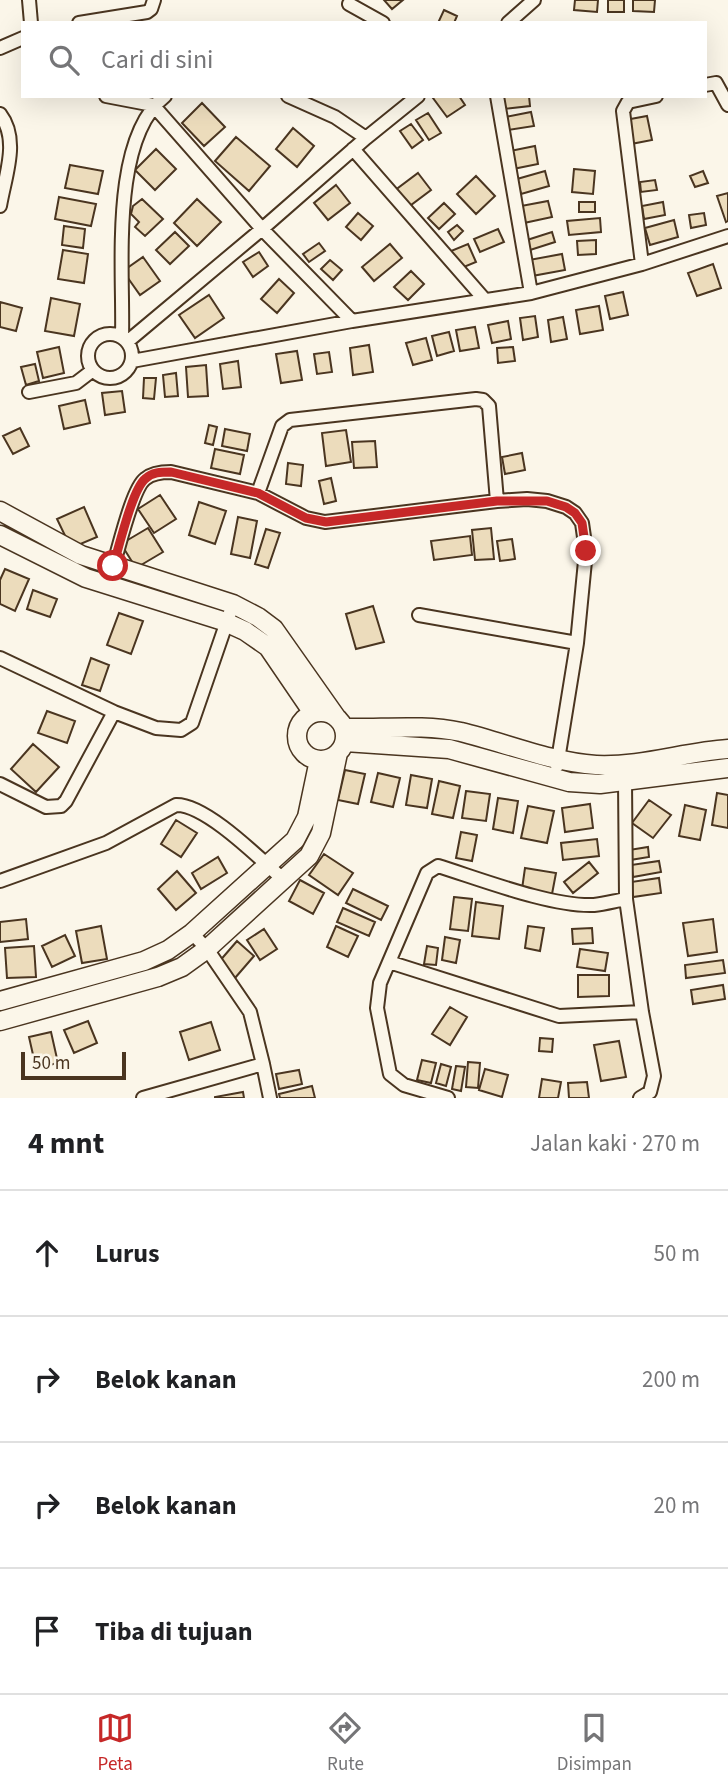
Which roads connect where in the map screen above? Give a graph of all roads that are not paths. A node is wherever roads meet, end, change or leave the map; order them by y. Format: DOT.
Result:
graph roads {
  1 [pos="29,0"];
  2 [pos="155,0"];
  3 [pos="534,0"];
  4 [pos="349,4"];
  5 [pos="31,21"];
  6 [pos="91,21"];
  7 [pos="379,21"];
  8 [pos="510,21"];
  9 [pos="21,39"];
  10 [pos="0,48"];
  11 [pos="707,85"];
  12 [pos="116,98"];
  13 [pos="162,98"];
  14 [pos="292,98"];
  15 [pos="416,98"];
  16 [pos="497,98"];
  17 [pos="647,98"];
  18 [pos="153,105"];
  19 [pos="728,105"];
  20 [pos="0,114"];
  21 [pos="366,138"];
  22 [pos="353,149"];
  23 [pos="0,206"];
  24 [pos="262,229"];
  25 [pos="728,236"];
  26 [pos="642,264"];
  27 [pos="531,293"];
  28 [pos="485,300"];
  29 [pos="352,321"];
  30 [pos="125,339"];
  31 [pos="132,361"];
  32 [pos="93,370"];
  33 [pos="29,392"];
  34 [pos="258,493"];
  35 [pos="497,501"];
  36 [pos="0,512"];
  37 [pos="0,535"];
  38 [pos="113,566"];
  39 [pos="233,604"];
  40 [pos="419,615"];
  41 [pos="226,622"];
  42 [pos="577,643"];
  43 [pos="0,658"];
  44 [pos="114,712"];
  45 [pos="313,713"];
  46 [pos="341,735"];
  47 [pos="728,749"];
  48 [pos="558,759"];
  49 [pos="319,760"];
  50 [pos="728,768"];
  51 [pos="554,780"];
  52 [pos="625,781"];
  53 [pos="0,784"];
  54 [pos="267,866"];
  55 [pos="284,880"];
  56 [pos="0,881"];
  57 [pos="626,899"];
  58 [pos="192,933"];
  59 [pos="207,949"];
  60 [pos="389,962"];
  61 [pos="0,1001"];
  62 [pos="642,1012"];
  63 [pos="0,1021"];
  64 [pos="263,1064"];
  65 [pos="143,1098"];
  66 [pos="270,1098"];
  67 [pos="448,1098"];
  68 [pos="640,1098"];
  1 -- 5 [label="street"];
  2 -- 6 [label="street"];
  3 -- 8 [label="street"];
  4 -- 7 [label="street"];
  9 -- 10 [label="street"];
  11 -- 19 [label="street"];
  12 -- 18 [label="street"];
  13 -- 18 [label="street"];
  14 -- 21 [label="street"];
  15 -- 21 [label="street"];
  16 -- 27 [label="street"];
  17 -- 26 [label="street"];
  18 -- 24 [label="street"];
  18 -- 30 [label="street"];
  20 -- 23 [label="street"];
  21 -- 22 [label="street"];
  22 -- 24 [label="street"];
  22 -- 28 [label="street"];
  24 -- 29 [label="street"];
  24 -- 30 [label="street"];
  25 -- 26 [label="street"];
  26 -- 27 [label="street"];
  27 -- 28 [label="street"];
  28 -- 29 [label="street"];
  29 -- 31 [label="street"];
  30 -- 31 [label="street"];
  30 -- 32 [label="street"];
  31 -- 32 [label="street"];
  32 -- 33 [label="street"];
  34 -- 35 [label="street"];
  34 -- 35 [label="street"];
  34 -- 38 [label="street"];
  35 -- 42 [label="street"];
  36 -- 38 [label="street"];
  37 -- 41 [label="street"];
  38 -- 39 [label="street"];
  39 -- 41 [label="street"];
  39 -- 46 [label="street"];
  40 -- 42 [label="street"];
  41 -- 44 [label="street"];
  41 -- 45 [label="street"];
  42 -- 48 [label="street"];
  43 -- 44 [label="street"];
  44 -- 53 [label="street"];
  45 -- 46 [label="street"];
  45 -- 49 [label="street"];
  46 -- 48 [label="street"];
  46 -- 49 [label="street"];
  46 -- 51 [label="street"];
  46 -- 55 [label="street"];
  47 -- 48 [label="street"];
  48 -- 51 [label="street"];
  49 -- 54 [label="street"];
  50 -- 52 [label="street"];
  51 -- 52 [label="street"];
  52 -- 57 [label="street"];
  54 -- 55 [label="street"];
  54 -- 56 [label="street"];
  54 -- 58 [label="street"];
  55 -- 59 [label="street"];
  57 -- 60 [label="street"];
  57 -- 62 [label="street"];
  58 -- 59 [label="street"];
  58 -- 61 [label="street"];
  59 -- 63 [label="street"];
  59 -- 64 [label="street"];
  60 -- 62 [label="street"];
  60 -- 67 [label="street"];
  62 -- 68 [label="street"];
  64 -- 65 [label="street"];
  64 -- 66 [label="street"];
}
